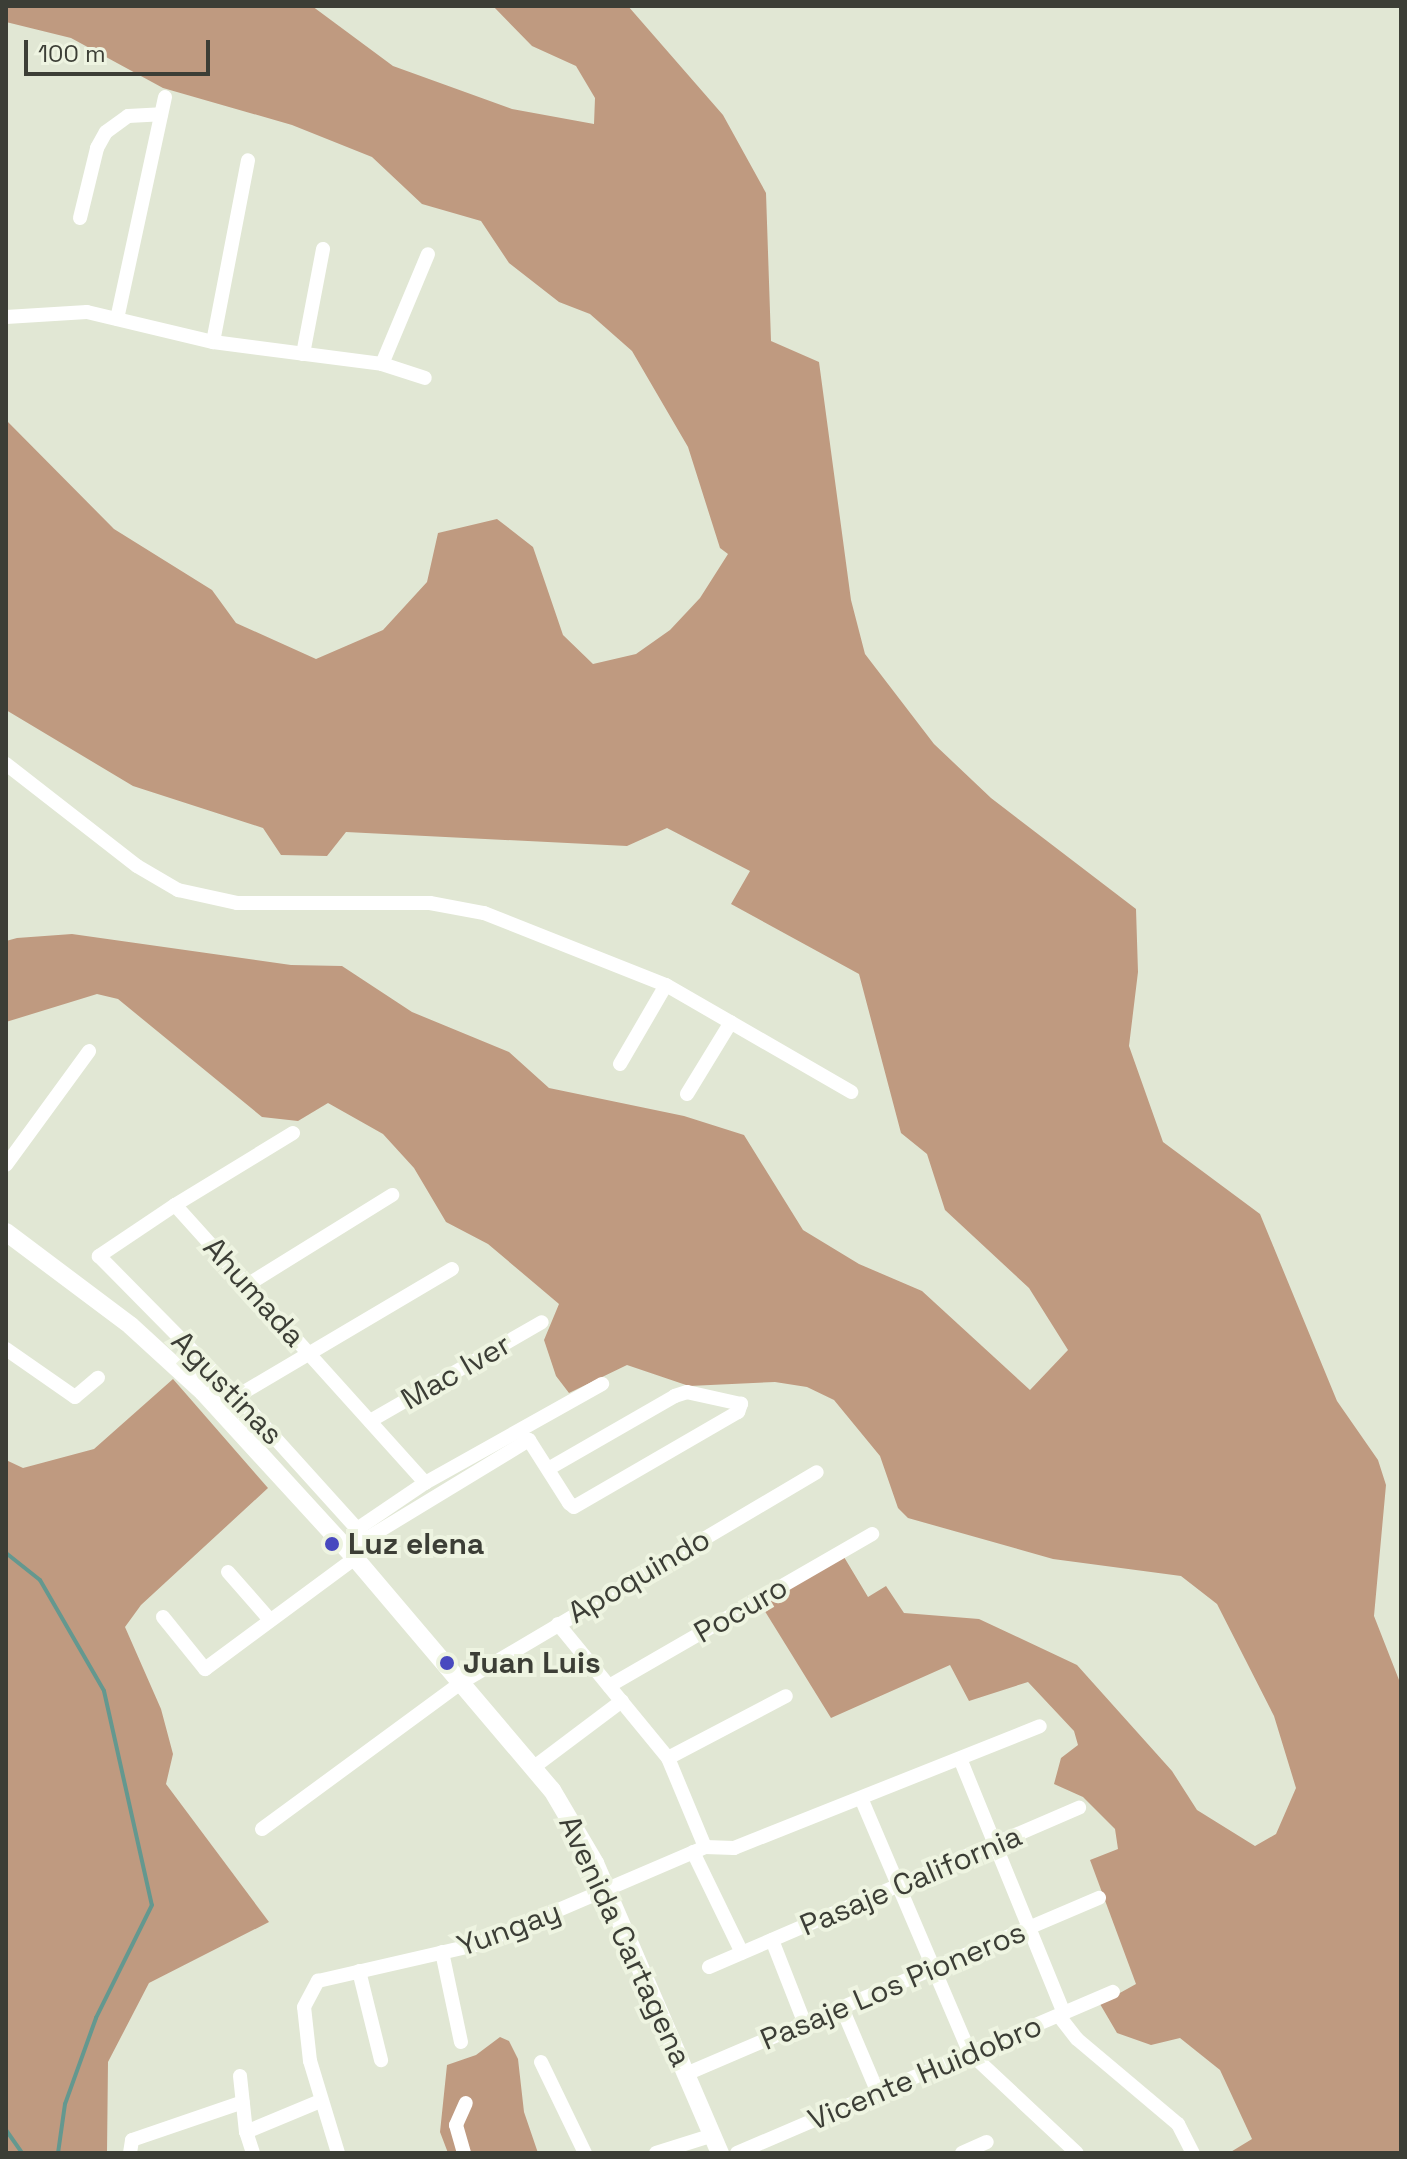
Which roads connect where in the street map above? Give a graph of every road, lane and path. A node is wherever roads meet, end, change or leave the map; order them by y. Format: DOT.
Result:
graph roads {
  1 [pos="165,97"];
  2 [pos="161,114"];
  3 [pos="248,160"];
  4 [pos="80,218"];
  5 [pos="323,249"];
  6 [pos="428,254"];
  7 [pos="6,317"];
  8 [pos="117,319"];
  9 [pos="213,342"];
  10 [pos="303,354"];
  11 [pos="382,364"];
  12 [pos="425,378"];
  13 [pos="6,764"];
  14 [pos="666,985"];
  15 [pos="731,1022"];
  16 [pos="89,1051"];
  17 [pos="620,1064"];
  18 [pos="851,1092"];
  19 [pos="687,1094"];
  20 [pos="293,1133"];
  21 [pos="6,1165"];
  22 [pos="392,1195"];
  23 [pos="175,1205"];
  24 [pos="6,1232"];
  25 [pos="452,1269"];
  26 [pos="247,1285"];
  27 [pos="542,1322"];
  28 [pos="6,1349"];
  29 [pos="309,1352"];
  30 [pos="98,1378"];
  31 [pos="602,1384"];
  32 [pos="237,1396"];
  33 [pos="217,1408"];
  34 [pos="370,1421"];
  35 [pos="548,1469"];
  36 [pos="817,1472"];
  37 [pos="425,1483"];
  38 [pos="872,1534"];
  39 [pos="352,1554"];
  40 [pos="228,1572"];
  41 [pos="163,1617"];
  42 [pos="270,1620"];
  43 [pos="558,1624"];
  44 [pos="462,1682"];
  45 [pos="609,1686"];
  46 [pos="786,1696"];
  47 [pos="622,1701"];
  48 [pos="1040,1726"];
  49 [pos="668,1758"];
  50 [pos="961,1761"];
  51 [pos="534,1767"];
  52 [pos="861,1798"];
  53 [pos="1079,1808"];
  54 [pos="262,1829"];
  55 [pos="994,1845"];
  56 [pos="699,1849"];
  57 [pos="898,1886"];
  58 [pos="608,1891"];
  59 [pos="1099,1898"];
  60 [pos="1030,1928"];
  61 [pos="772,1940"];
  62 [pos="442,1952"];
  63 [pos="742,1953"];
  64 [pos="709,1967"];
  65 [pos="933,1969"];
  66 [pos="359,1971"];
  67 [pos="1113,1992"];
  68 [pos="842,2008"];
  69 [pos="1062,2014"];
  70 [pos="805,2024"];
  71 [pos="461,2042"];
  72 [pos="970,2053"];
  73 [pos="381,2060"];
  74 [pos="541,2062"];
  75 [pos="686,2074"];
  76 [pos="240,2076"];
  77 [pos="878,2093"];
  78 [pos="243,2102"];
  79 [pos="318,2102"];
  80 [pos="466,2103"];
  81 [pos="246,2132"];
  82 [pos="713,2135"];
  83 [pos="987,2142"];
  84 [pos="130,2153"];
  85 [pos="253,2153"];
  86 [pos="338,2153"];
  87 [pos="464,2153"];
  88 [pos="585,2153"];
  89 [pos="656,2153"];
  90 [pos="720,2153"];
  91 [pos="737,2153"];
  92 [pos="962,2153"];
  93 [pos="1077,2153"];
  94 [pos="1193,2153"];
  1 -- 2 [label="street"];
  2 -- 4 [label="street"];
  2 -- 8 [label="street"];
  3 -- 9 [label="street"];
  5 -- 10 [label="street"];
  6 -- 11 [label="street"];
  7 -- 8 [label="street"];
  8 -- 9 [label="street"];
  9 -- 10 [label="street"];
  10 -- 11 [label="street"];
  11 -- 12 [label="street"];
  13 -- 14 [label="street"];
  14 -- 15 [label="street"];
  14 -- 17 [label="street"];
  15 -- 18 [label="street"];
  15 -- 19 [label="street"];
  16 -- 21 [label="street"];
  20 -- 23 [label="street"];
  22 -- 26 [label="street"];
  23 -- 26 [label="street, Ahumada"];
  23 -- 32 [label="street, Agustinas"];
  24 -- 33 [label="main road, Avenida Cartagena"];
  25 -- 29 [label="street"];
  26 -- 29 [label="street, Ahumada"];
  27 -- 34 [label="street, Mac Iver"];
  28 -- 30 [label="street"];
  29 -- 32 [label="street"];
  29 -- 34 [label="street, Ahumada"];
  31 -- 37 [label="street"];
  32 -- 33 [label="street"];
  32 -- 37 [label="street, Agustinas"];
  33 -- 39 [label="main road, Avenida Cartagena"];
  34 -- 37 [label="street, Ahumada"];
  35 -- 35 [label="street"];
  35 -- 39 [label="street"];
  36 -- 43 [label="street, Apoquindo"];
  38 -- 45 [label="street, Pocuro"];
  39 -- 42 [label="street"];
  39 -- 44 [label="main road, Avenida Cartagena"];
  40 -- 42 [label="street"];
  41 -- 42 [label="street"];
  43 -- 44 [label="street, Apoquindo"];
  43 -- 45 [label="street"];
  44 -- 51 [label="main road, Avenida Cartagena"];
  44 -- 54 [label="street, Apoquindo"];
  45 -- 47 [label="street"];
  46 -- 49 [label="street"];
  47 -- 49 [label="street"];
  47 -- 51 [label="street"];
  48 -- 50 [label="street, Yungay"];
  49 -- 56 [label="street"];
  50 -- 52 [label="street, Yungay"];
  50 -- 55 [label="street"];
  51 -- 58 [label="main road, Avenida Cartagena"];
  52 -- 56 [label="street, Yungay"];
  52 -- 57 [label="street"];
  53 -- 55 [label="street, Pasaje California"];
  55 -- 57 [label="street, Pasaje California"];
  55 -- 60 [label="street"];
  56 -- 58 [label="street, Yungay"];
  56 -- 63 [label="street"];
  57 -- 61 [label="street, Pasaje California"];
  57 -- 65 [label="street"];
  58 -- 62 [label="street, Yungay"];
  58 -- 75 [label="main road, Avenida Cartagena"];
  59 -- 60 [label="street, Pasaje Los Pioneros"];
  60 -- 65 [label="street, Pasaje Los Pioneros"];
  60 -- 69 [label="street"];
  61 -- 63 [label="street, Pasaje California"];
  61 -- 70 [label="street"];
  62 -- 66 [label="street, Yungay"];
  62 -- 71 [label="street"];
  63 -- 64 [label="street, Pasaje California"];
  65 -- 68 [label="street, Pasaje Los Pioneros"];
  65 -- 72 [label="street"];
  66 -- 73 [label="street"];
  66 -- 79 [label="street, Yungay"];
  67 -- 69 [label="street, Vicente Huidobro"];
  68 -- 70 [label="street, Pasaje Los Pioneros"];
  68 -- 77 [label="street"];
  69 -- 72 [label="street, Vicente Huidobro"];
  69 -- 94 [label="street"];
  70 -- 75 [label="street, Pasaje Los Pioneros"];
  72 -- 77 [label="street, Vicente Huidobro"];
  72 -- 93 [label="street"];
  74 -- 88 [label="street"];
  75 -- 82 [label="main road, Avenida Cartagena"];
  76 -- 78 [label="street"];
  77 -- 91 [label="street, Vicente Huidobro"];
  78 -- 81 [label="street"];
  78 -- 84 [label="street"];
  79 -- 81 [label="street"];
  79 -- 86 [label="street, Yungay"];
  80 -- 87 [label="street"];
  81 -- 85 [label="street"];
  82 -- 89 [label="street"];
  82 -- 90 [label="main road, Avenida Cartagena"];
  83 -- 92 [label="street"];
}
